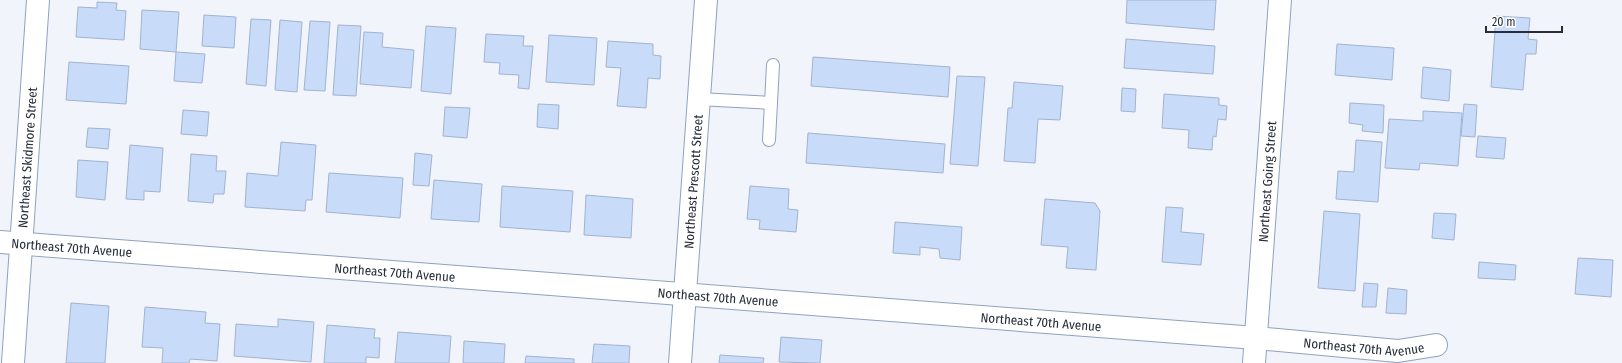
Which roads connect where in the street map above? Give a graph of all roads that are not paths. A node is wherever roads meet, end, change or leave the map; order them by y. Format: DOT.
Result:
graph roads {
  1 [pos="38,0"];
  2 [pos="706,0"];
  3 [pos="1280,0"];
  4 [pos="773,65"];
  5 [pos="699,99"];
  6 [pos="771,103"];
  7 [pos="769,140"];
  8 [pos="11,242"];
  9 [pos="684,294"];
  10 [pos="1256,338"];
  11 [pos="1436,345"];
  12 [pos="13,363"];
  13 [pos="680,363"];
  14 [pos="1254,363"];
  1 -- 8 [label="street, Northeast Skidmore Street"];
  2 -- 5 [label="street, Northeast Prescott Street"];
  3 -- 10 [label="street, Northeast Going Street"];
  4 -- 6 [label="lane"];
  5 -- 6 [label="lane"];
  5 -- 9 [label="street, Northeast Prescott Street"];
  6 -- 7 [label="lane"];
  8 -- 9 [label="street, Northeast 70th Avenue"];
  8 -- 12 [label="street, Northeast Skidmore Street"];
  9 -- 10 [label="street, Northeast 70th Avenue"];
  9 -- 13 [label="street, Northeast Prescott Street"];
  10 -- 11 [label="street, Northeast 70th Avenue"];
  10 -- 14 [label="street, Northeast Going Street"];
}
